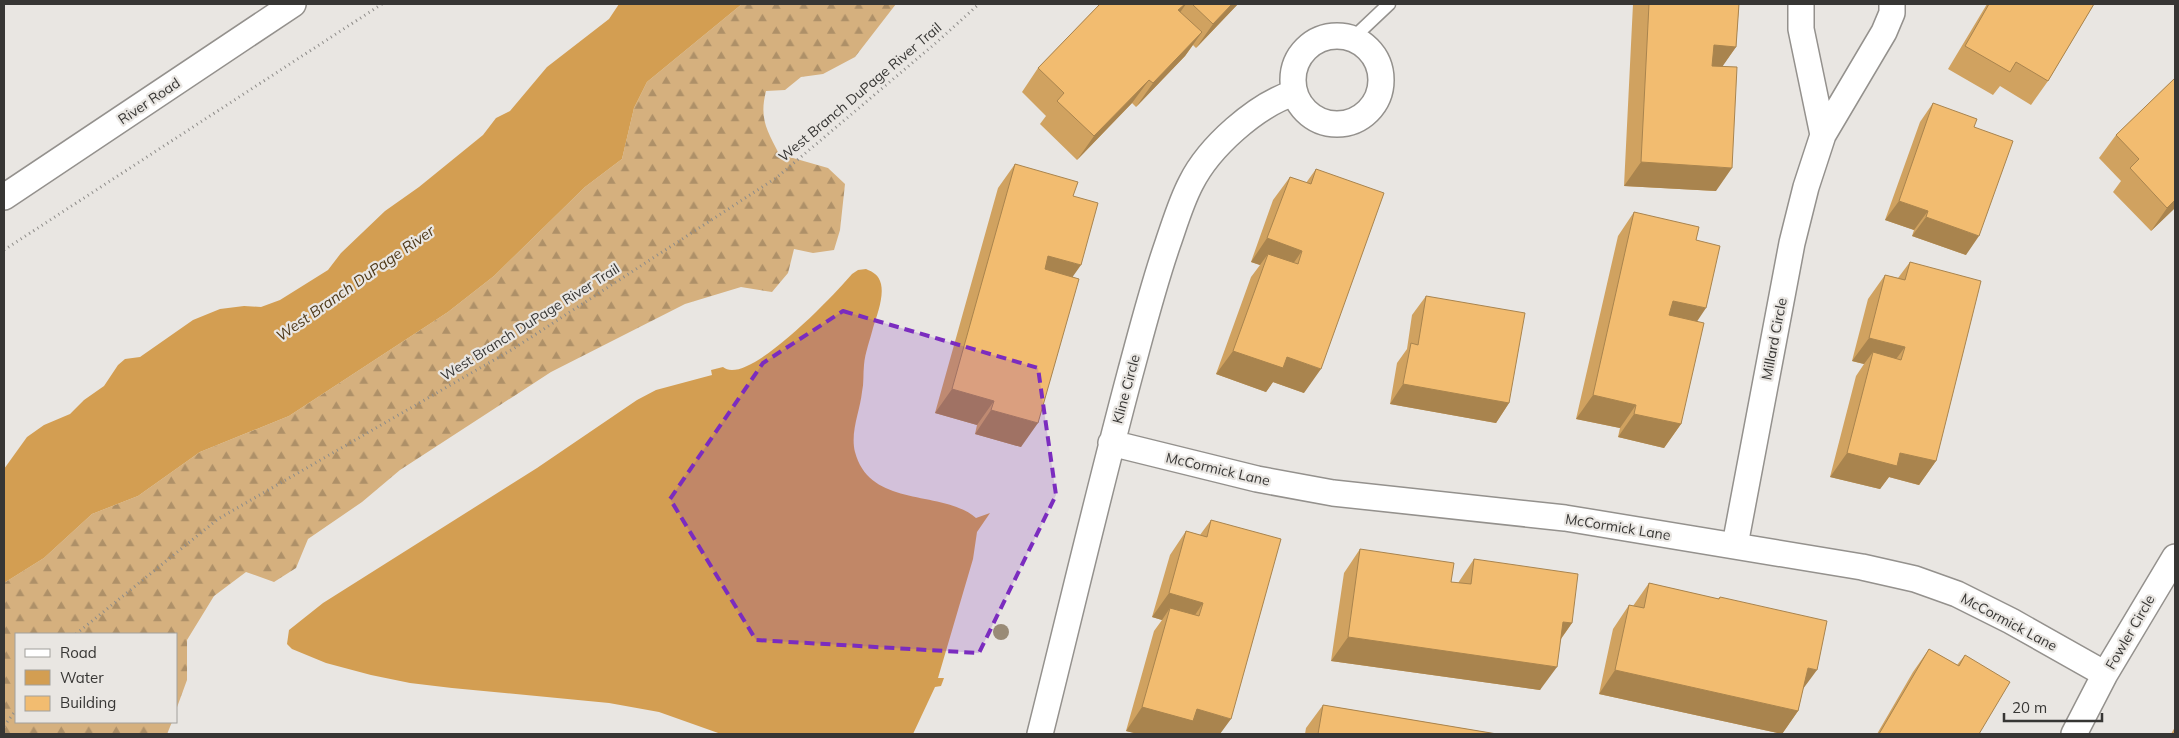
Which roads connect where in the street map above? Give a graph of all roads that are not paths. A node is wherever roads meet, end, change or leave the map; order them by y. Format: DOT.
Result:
graph roads {
  1 [pos="293,4"];
  2 [pos="1389,4"];
  3 [pos="1801,4"];
  4 [pos="1892,4"];
  5 [pos="1353,38"];
  6 [pos="1294,93"];
  7 [pos="1823,135"];
  8 [pos="4,197"];
  9 [pos="1111,444"];
  10 [pos="1735,545"];
  11 [pos="2175,558"];
  12 [pos="2105,674"];
  13 [pos="1040,734"];
  14 [pos="2074,734"];
  1 -- 8 [label="street, River Road"];
  2 -- 5 [label="lane"];
  3 -- 7 [label="street, Millard Circle"];
  4 -- 7 [label="street, Millard Circle"];
  5 -- 6 [label="street"];
  5 -- 6 [label="street"];
  6 -- 9 [label="street, Kline Circle"];
  7 -- 10 [label="street, Millard Circle"];
  9 -- 10 [label="street, McCormick Lane"];
  9 -- 13 [label="street, Kline Circle"];
  10 -- 12 [label="street, McCormick Lane"];
  11 -- 12 [label="street, Fowler Circle"];
  12 -- 14 [label="street, Fowler Circle"];
}
